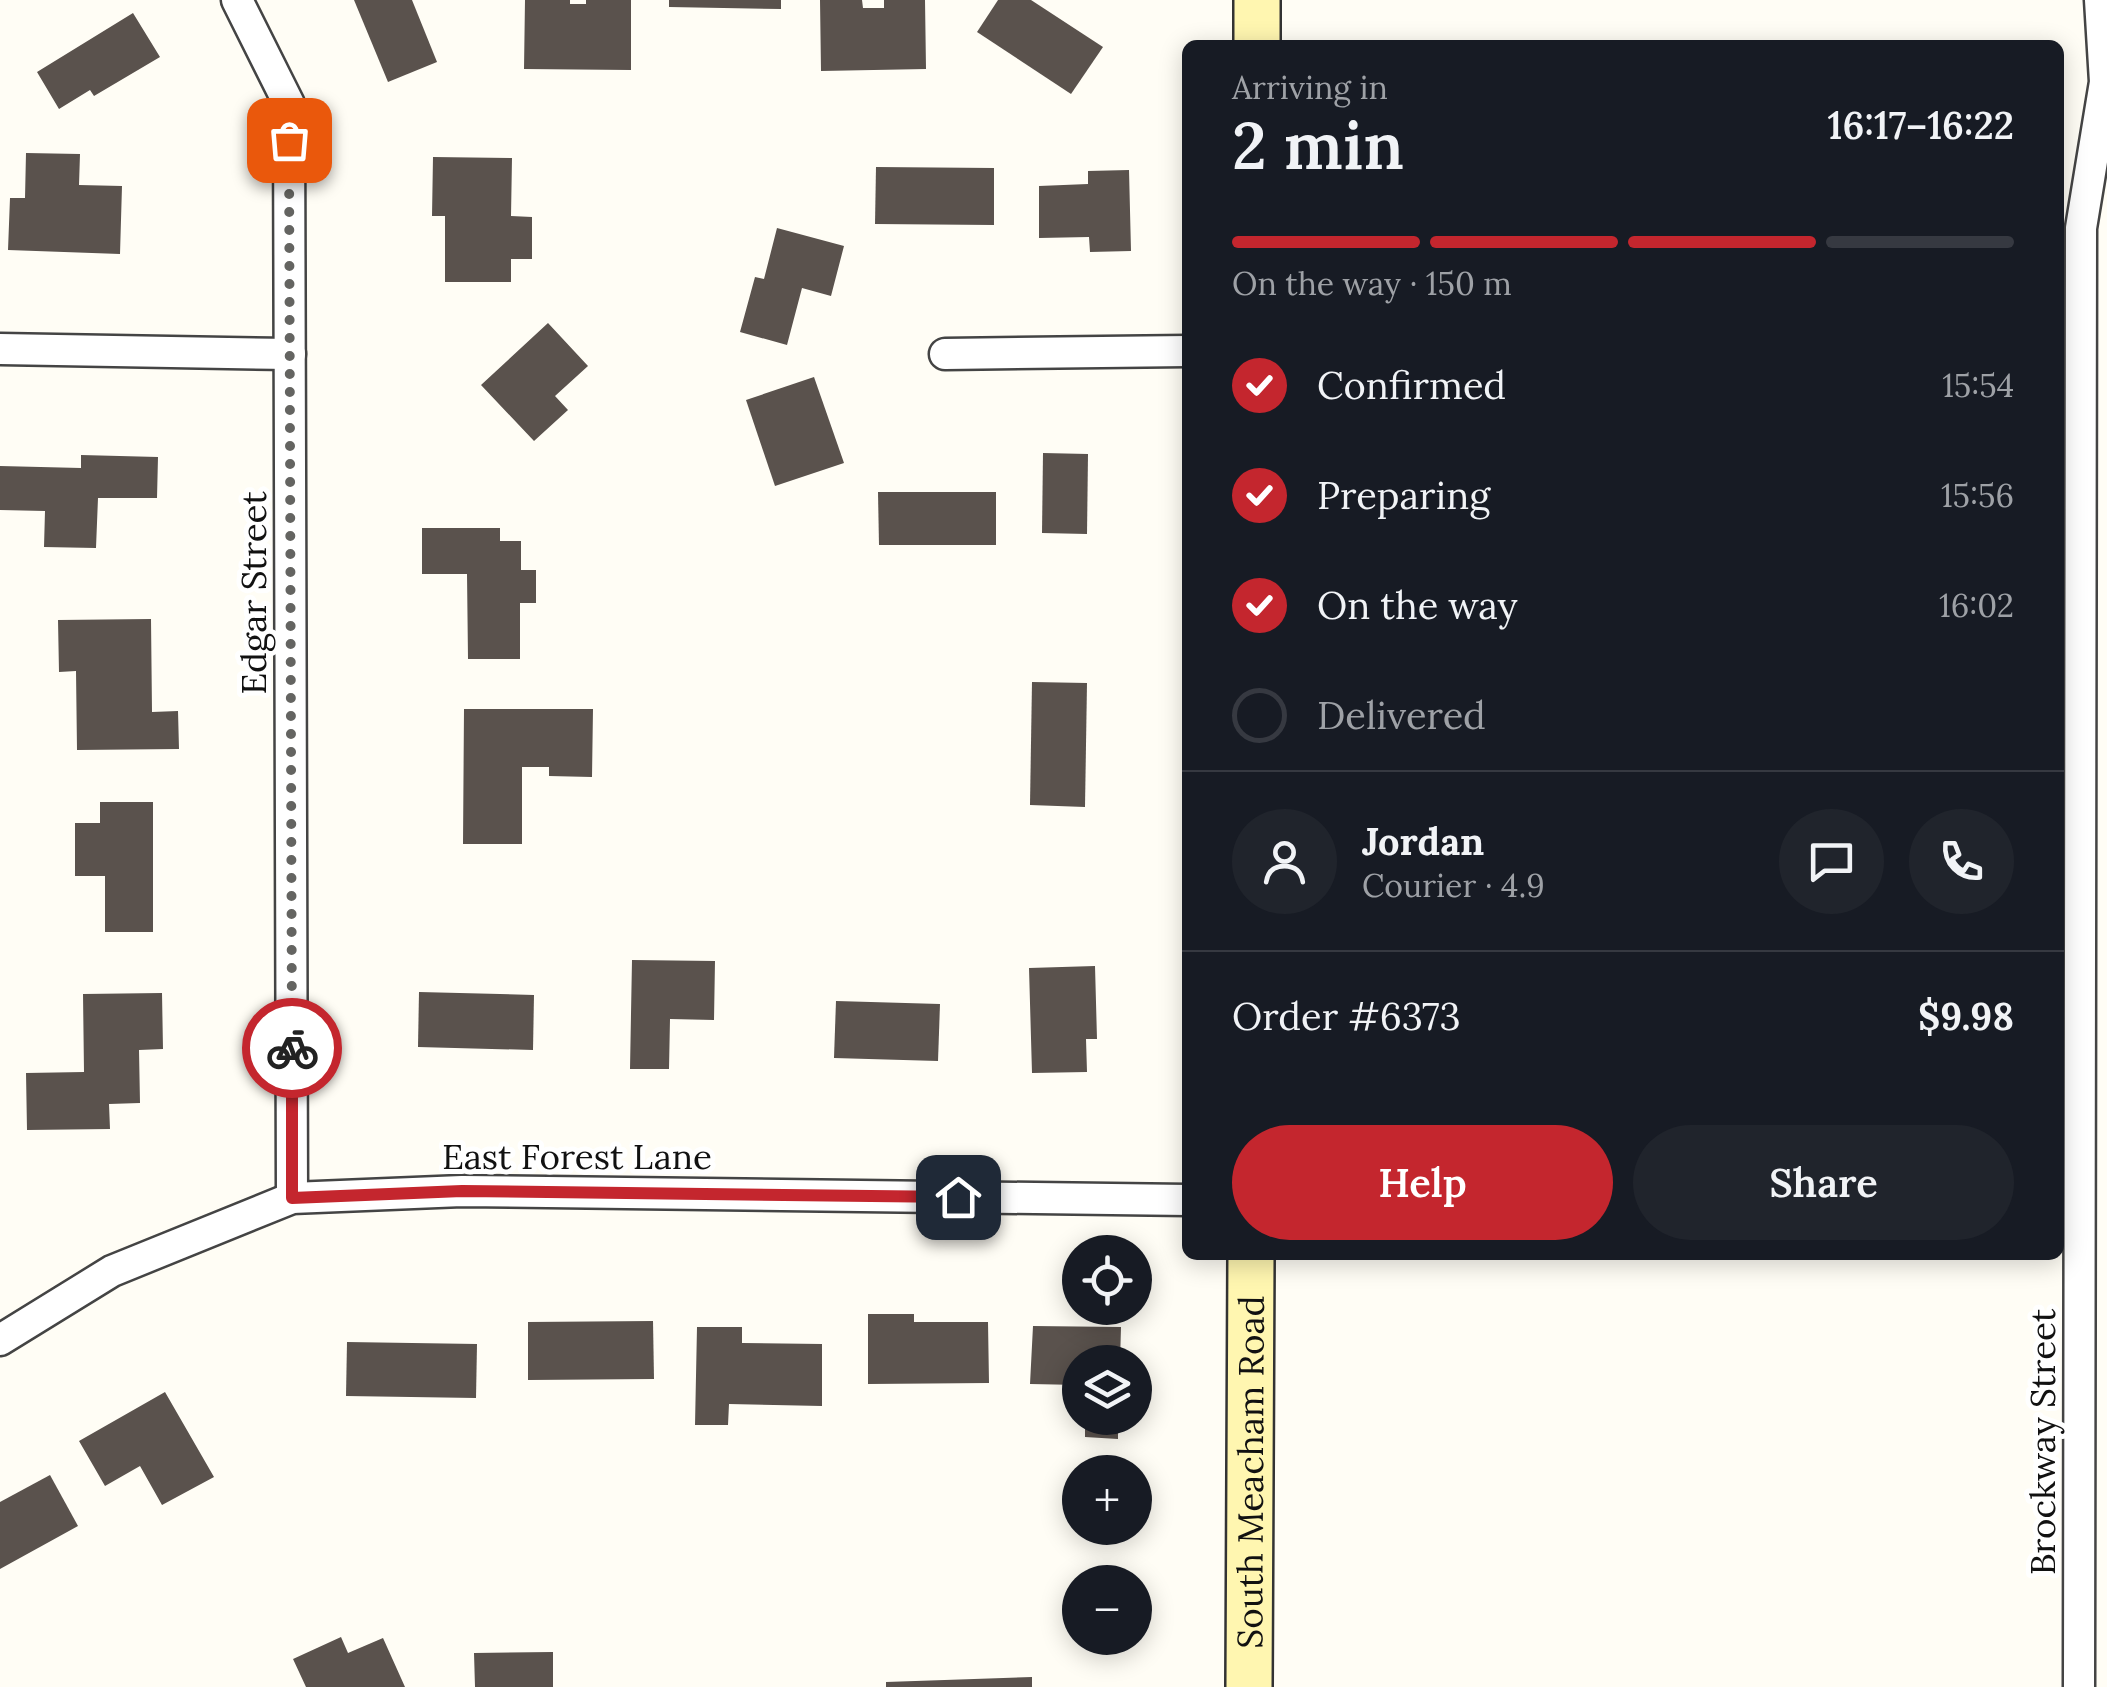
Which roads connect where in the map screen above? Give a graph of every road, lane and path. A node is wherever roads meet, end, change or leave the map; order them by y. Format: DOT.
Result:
graph roads {
  1 [pos="237,0"];
  2 [pos="1257,0"];
  3 [pos="2100,0"];
  4 [pos="1256,40"];
  5 [pos="0,349"];
  6 [pos="1182,351"];
  7 [pos="290,354"];
  8 [pos="945,354"];
  9 [pos="292,1198"];
  10 [pos="1182,1200"];
  11 [pos="1251,1260"];
  12 [pos="0,1340"];
  13 [pos="1250,1687"];
  14 [pos="2079,1687"];
  1 -- 7 [label="street, Edgar Street"];
  2 -- 4 [label="main road"];
  3 -- 14 [label="street, Brockway Street"];
  5 -- 7 [label="street"];
  6 -- 8 [label="street"];
  7 -- 9 [label="street, Edgar Street"];
  9 -- 10 [label="street, East Forest Lane"];
  9 -- 12 [label="street, East Forest Lane"];
  11 -- 13 [label="main road, South Meacham Road"];
}
